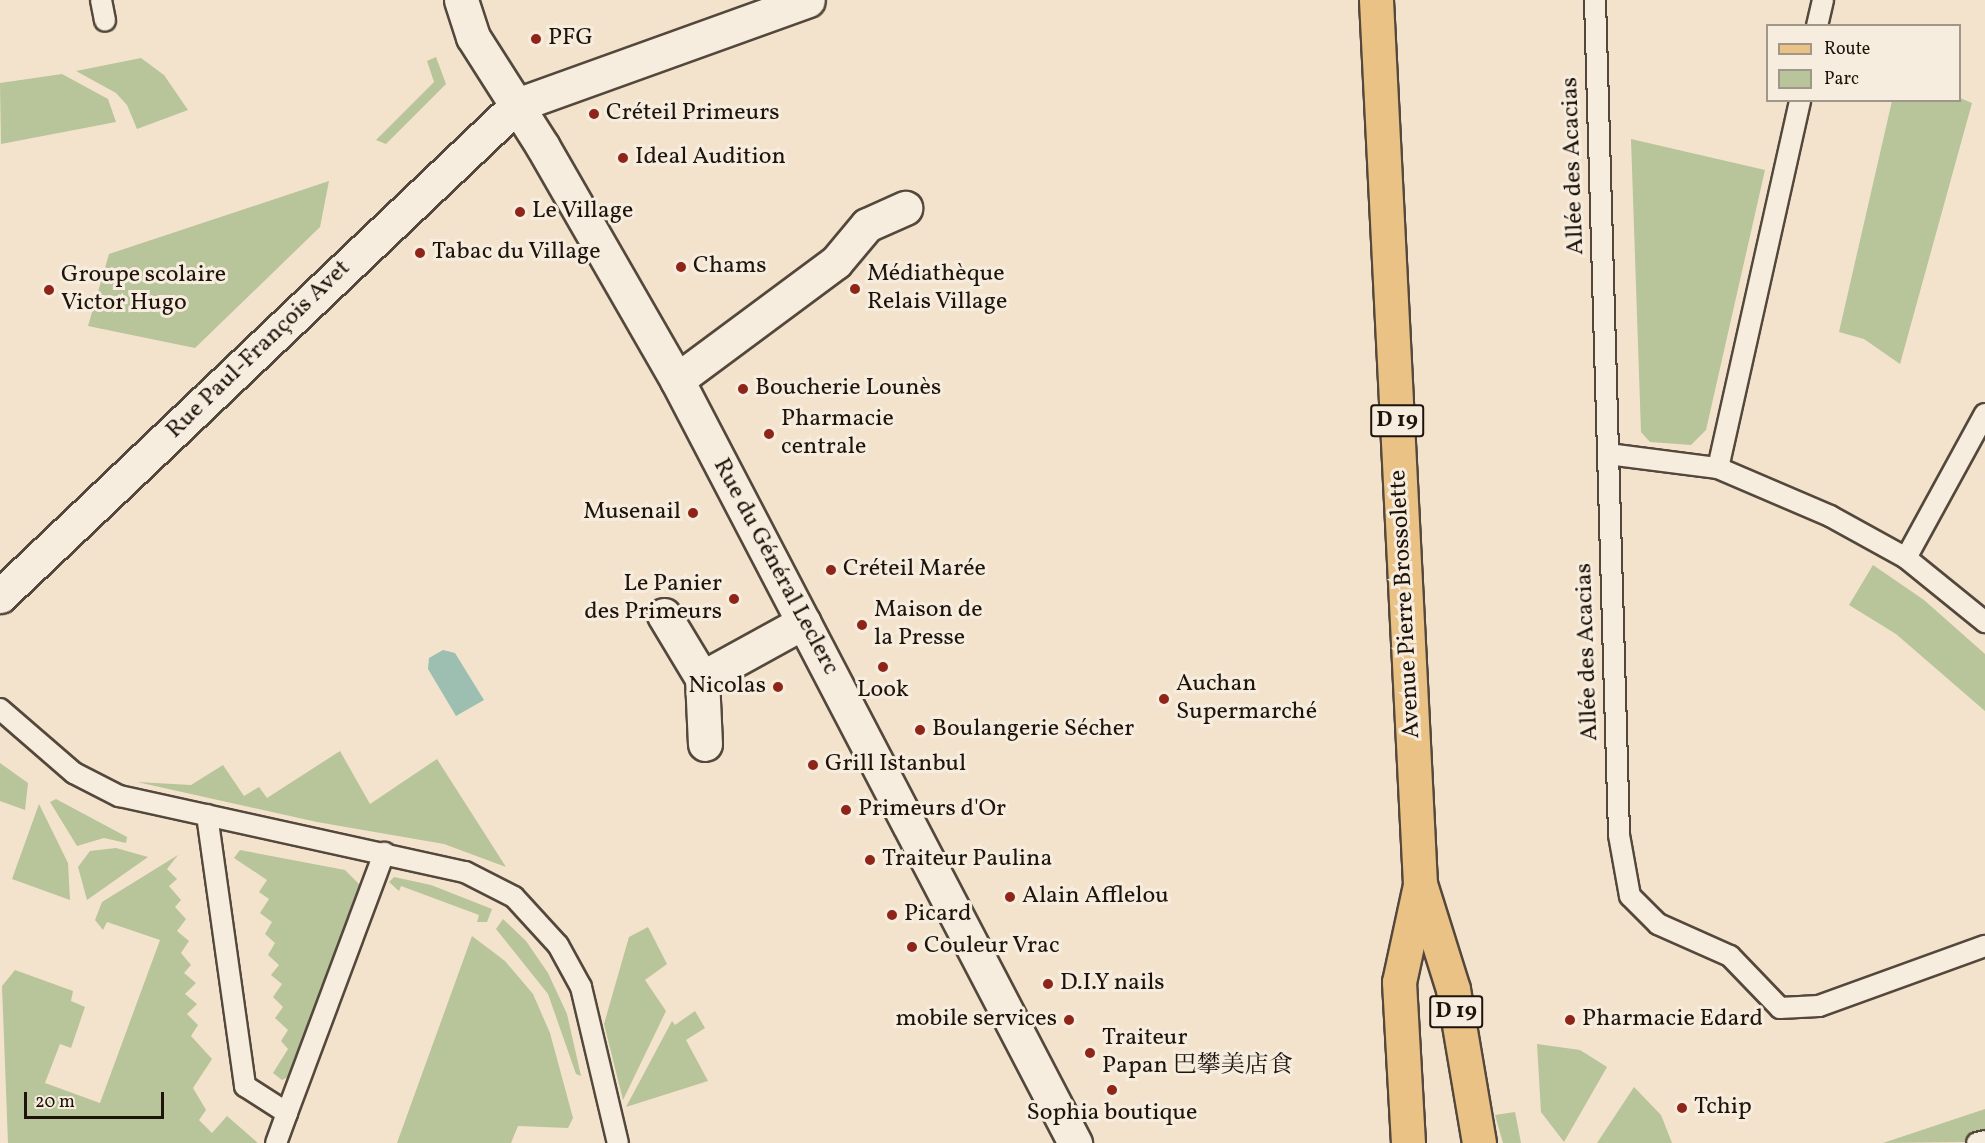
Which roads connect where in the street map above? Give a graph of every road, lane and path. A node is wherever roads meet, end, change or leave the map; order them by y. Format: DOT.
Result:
graph roads {
  1 [pos="101,0"];
  2 [pos="461,0"];
  3 [pos="808,0"];
  4 [pos="1376,0"];
  5 [pos="1594,0"];
  6 [pos="1823,0"];
  7 [pos="105,21"];
  8 [pos="1817,24"];
  9 [pos="1800,102"];
  10 [pos="517,105"];
  11 [pos="905,208"];
  12 [pos="677,380"];
  13 [pos="1985,414"];
  14 [pos="1608,454"];
  15 [pos="1718,468"];
  16 [pos="1906,558"];
  17 [pos="0,596"];
  18 [pos="664,615"];
  19 [pos="804,622"];
  20 [pos="1985,622"];
  21 [pos="702,678"];
  22 [pos="0,709"];
  23 [pos="705,744"];
  24 [pos="207,815"];
  25 [pos="384,853"];
  26 [pos="1420,885"];
  27 [pos="1985,946"];
  28 [pos="287,1113"];
  29 [pos="1985,1140"];
  30 [pos="276,1143"];
  31 [pos="618,1143"];
  32 [pos="1075,1143"];
  33 [pos="1408,1143"];
  34 [pos="1479,1143"];
  35 [pos="1977,1143"];
  1 -- 7 [label="lane"];
  2 -- 10 [label="street, Rue du Général Leclerc"];
  3 -- 10 [label="street"];
  4 -- 26 [label="main road, Avenue Pierre Brossolette / D 19"];
  5 -- 14 [label="lane, Allée des Acacias"];
  6 -- 8 [label="lane"];
  9 -- 15 [label="lane"];
  10 -- 12 [label="street, Rue du Général Leclerc"];
  10 -- 17 [label="street, Rue Paul-François Avet"];
  11 -- 12 [label="street"];
  12 -- 19 [label="street, Rue du Général Leclerc"];
  13 -- 16 [label="lane"];
  14 -- 15 [label="lane"];
  14 -- 27 [label="lane, Allée des Acacias"];
  15 -- 16 [label="lane"];
  16 -- 20 [label="lane"];
  18 -- 21 [label="street"];
  19 -- 21 [label="street"];
  19 -- 32 [label="street, Rue du Général Leclerc"];
  21 -- 23 [label="street"];
  22 -- 24 [label="lane"];
  24 -- 25 [label="lane"];
  24 -- 28 [label="lane"];
  25 -- 28 [label="lane"];
  25 -- 31 [label="lane"];
  26 -- 33 [label="main road, Avenue Pierre Brossolette / D 19"];
  26 -- 34 [label="main road, Avenue Pierre Brossolette / D 19"];
  28 -- 30 [label="lane"];
  29 -- 35 [label="lane"];
}
